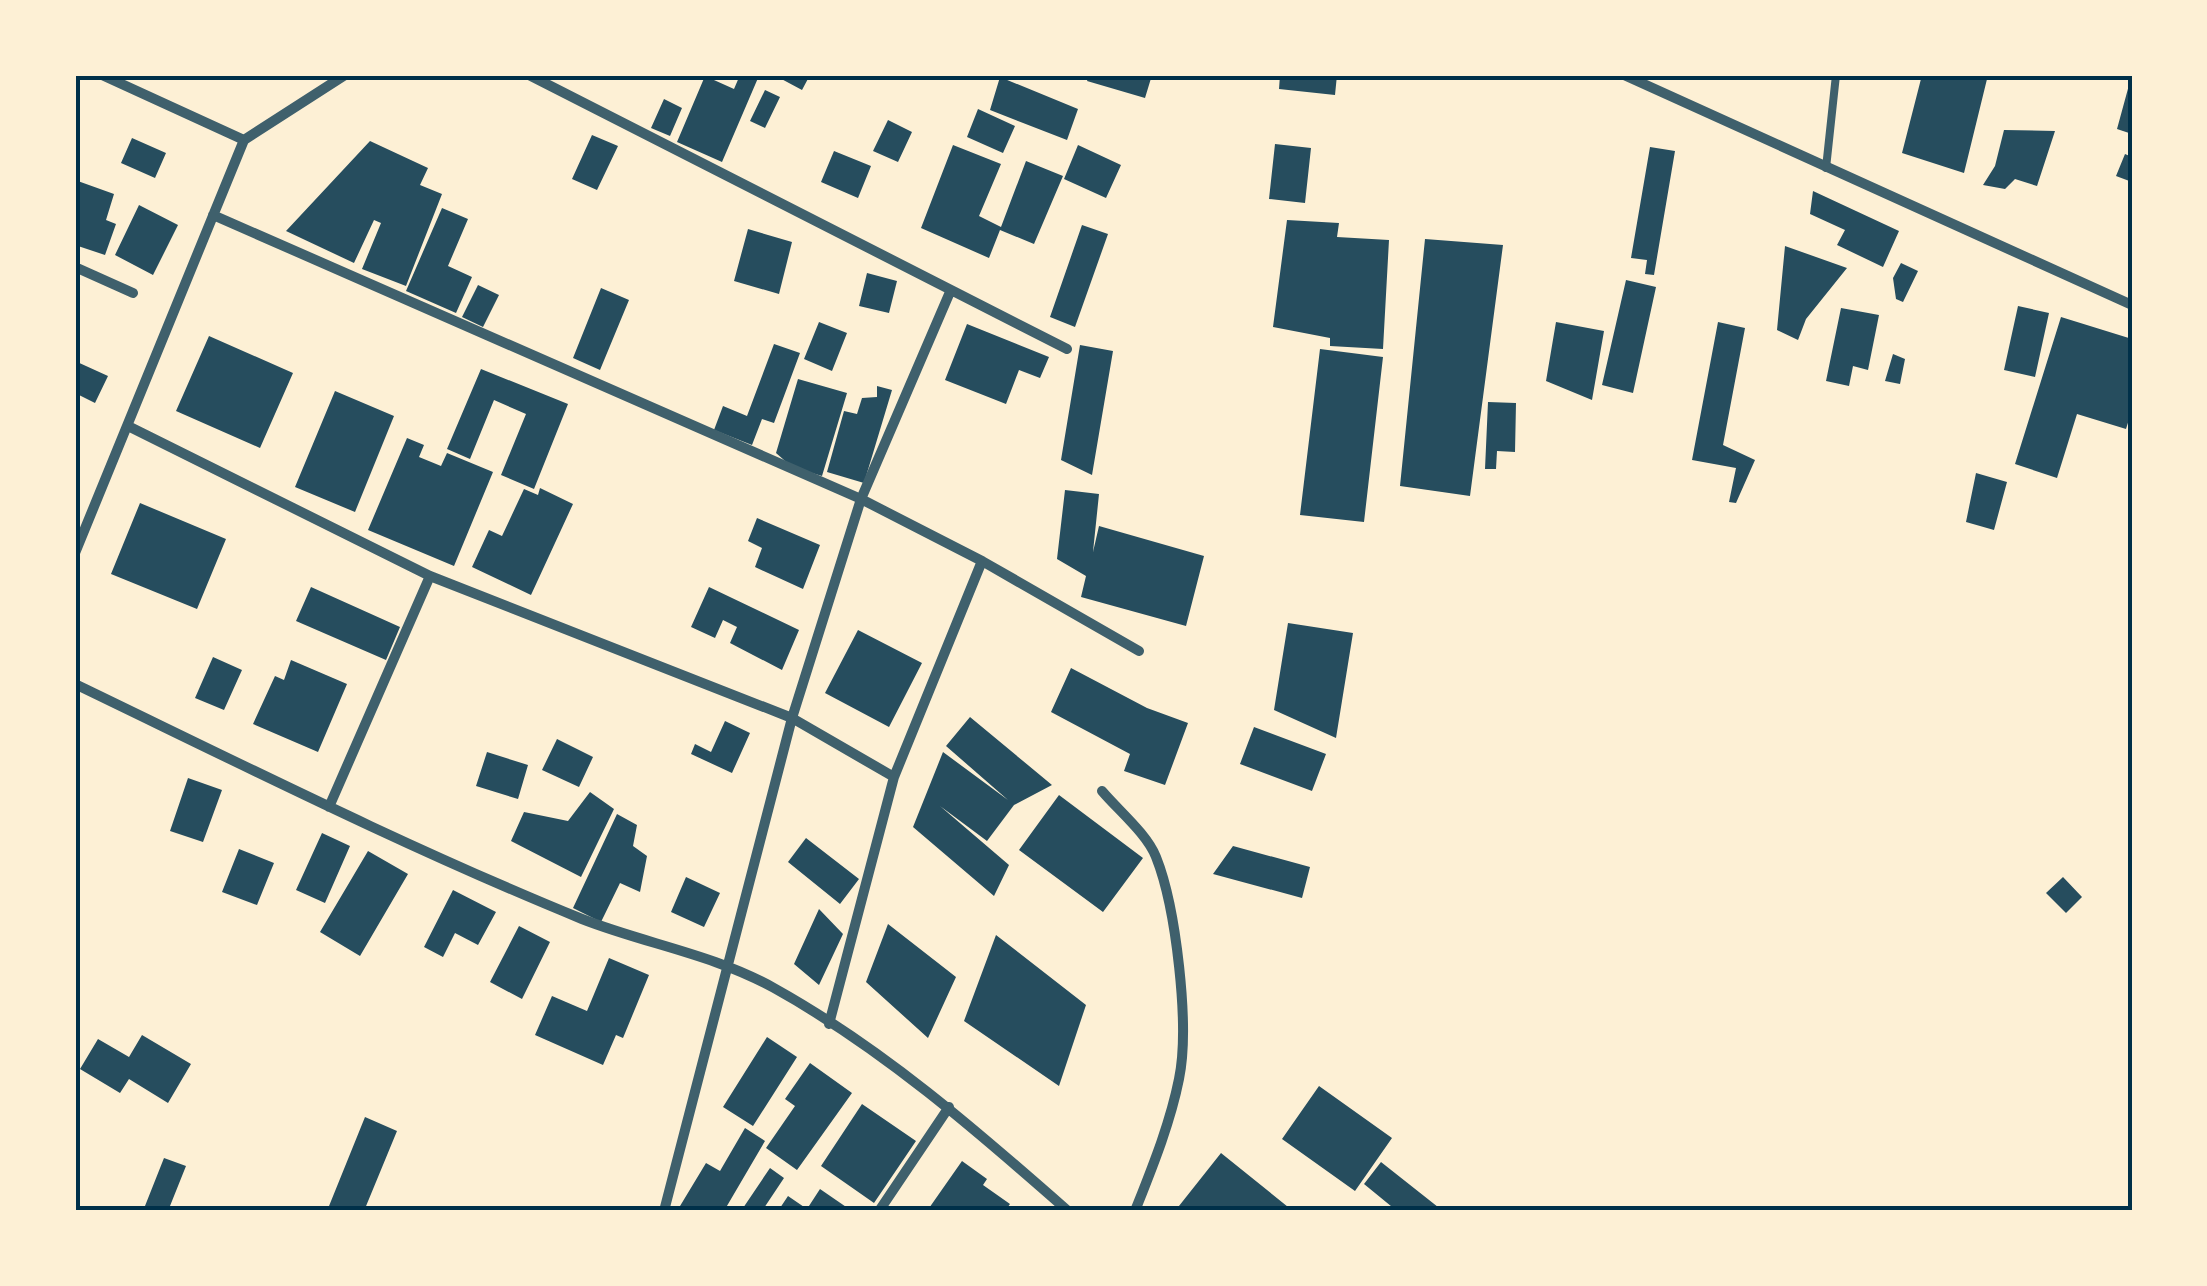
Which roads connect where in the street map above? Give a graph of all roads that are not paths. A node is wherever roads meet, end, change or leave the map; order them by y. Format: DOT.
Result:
graph roads {
  1 [pos="102,75"];
  2 [pos="346,75"];
  3 [pos="529,75"];
  4 [pos="1624,75"];
  5 [pos="1836,75"];
  6 [pos="244,140"];
  7 [pos="1826,168"];
  8 [pos="213,215"];
  9 [pos="75,267"];
  10 [pos="133,292"];
  11 [pos="950,292"];
  12 [pos="2132,305"];
  13 [pos="1067,349"];
  14 [pos="130,428"];
  15 [pos="861,499"];
  16 [pos="75,552"];
  17 [pos="982,561"];
  18 [pos="430,576"];
  19 [pos="1138,651"];
  20 [pos="75,684"];
  21 [pos="792,718"];
  22 [pos="894,778"];
  23 [pos="1102,792"];
  24 [pos="330,807"];
  25 [pos="729,964"];
  26 [pos="830,1024"];
  27 [pos="949,1106"];
  28 [pos="664,1211"];
  29 [pos="879,1211"];
  30 [pos="1068,1211"];
  31 [pos="1135,1211"];
  1 -- 6 [label="street"];
  2 -- 6 [label="street"];
  3 -- 11 [label="street"];
  4 -- 7 [label="street"];
  5 -- 7 [label="lane"];
  6 -- 8 [label="street"];
  7 -- 12 [label="street"];
  8 -- 14 [label="street"];
  8 -- 15 [label="street"];
  9 -- 10 [label="street"];
  11 -- 13 [label="street"];
  11 -- 15 [label="street"];
  14 -- 16 [label="street"];
  14 -- 18 [label="street"];
  15 -- 17 [label="street"];
  15 -- 21 [label="street"];
  17 -- 19 [label="street"];
  17 -- 22 [label="street"];
  18 -- 21 [label="street"];
  18 -- 24 [label="street"];
  20 -- 24 [label="street"];
  21 -- 22 [label="street"];
  21 -- 25 [label="street"];
  22 -- 26 [label="street"];
  23 -- 31 [label="street"];
  24 -- 25 [label="street"];
  25 -- 26 [label="street"];
  25 -- 28 [label="street"];
  26 -- 27 [label="street"];
  27 -- 29 [label="street"];
  27 -- 30 [label="street"];
}
